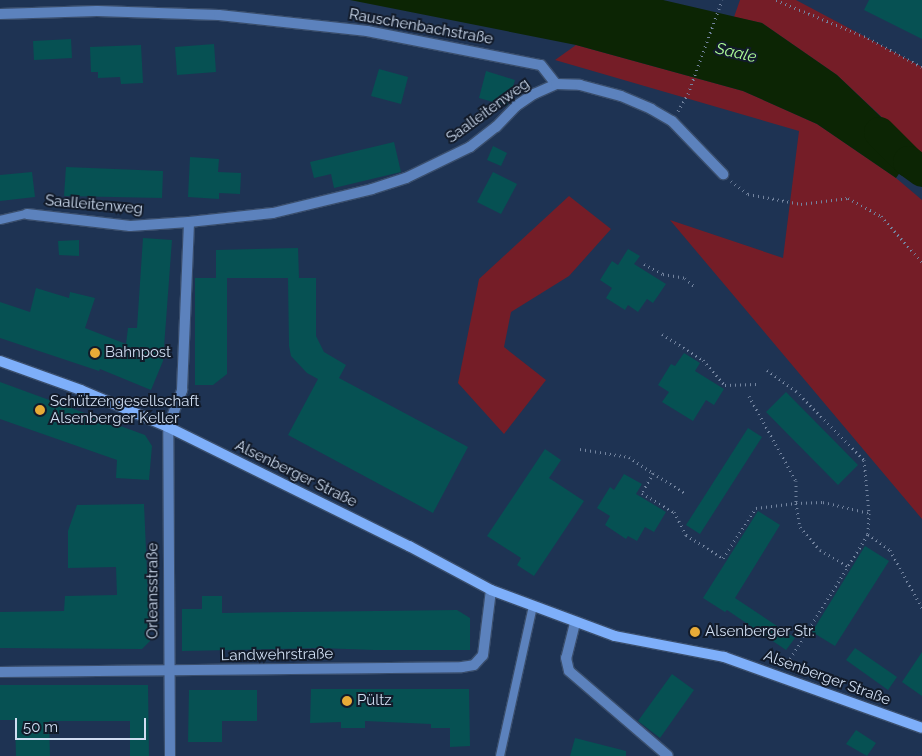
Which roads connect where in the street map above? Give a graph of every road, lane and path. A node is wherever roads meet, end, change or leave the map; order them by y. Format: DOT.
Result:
graph roads {
  1 [pos="722,0"];
  2 [pos="776,0"];
  3 [pos="0,14"];
  4 [pos="922,67"];
  5 [pos="556,84"];
  6 [pos="688,94"];
  7 [pos="723,174"];
  8 [pos="27,214"];
  9 [pos="0,220"];
  10 [pos="189,222"];
  11 [pos="922,262"];
  12 [pos="644,264"];
  13 [pos="695,288"];
  14 [pos="662,334"];
  15 [pos="0,361"];
  16 [pos="767,370"];
  17 [pos="757,384"];
  18 [pos="749,396"];
  19 [pos="168,427"];
  20 [pos="580,449"];
  21 [pos="653,473"];
  22 [pos="686,494"];
  23 [pos="796,502"];
  24 [pos="869,513"];
  25 [pos="868,534"];
  26 [pos="848,566"];
  27 [pos="491,590"];
  28 [pos="533,606"];
  29 [pos="922,608"];
  30 [pos="575,623"];
  31 [pos="168,671"];
  32 [pos="0,672"];
  33 [pos="779,676"];
  34 [pos="922,728"];
  35 [pos="170,756"];
  36 [pos="500,756"];
  37 [pos="668,756"];
  1 -- 6 [label="path"];
  2 -- 4 [label="path"];
  3 -- 5 [label="street, Rauschenbachstraße"];
  5 -- 7 [label="street, Saalleitenweg"];
  5 -- 10 [label="street, Saalleitenweg"];
  7 -- 11 [label="path"];
  8 -- 9 [label="lane"];
  8 -- 10 [label="street, Saalleitenweg"];
  10 -- 19 [label="street"];
  12 -- 13 [label="path"];
  14 -- 17 [label="path"];
  15 -- 19 [label="street, Alsenberger Straße"];
  16 -- 24 [label="path"];
  18 -- 23 [label="path"];
  19 -- 27 [label="street, Alsenberger Straße"];
  19 -- 31 [label="street, Orleansstraße"];
  20 -- 21 [label="path"];
  21 -- 22 [label="path"];
  21 -- 23 [label="path"];
  23 -- 24 [label="path"];
  23 -- 26 [label="path"];
  24 -- 25 [label="path"];
  25 -- 26 [label="path"];
  25 -- 29 [label="path"];
  26 -- 33 [label="path"];
  27 -- 28 [label="street, Alsenberger Straße"];
  27 -- 31 [label="street, Landwehrstraße"];
  28 -- 30 [label="street, Alsenberger Straße"];
  28 -- 36 [label="lane"];
  30 -- 33 [label="street, Alsenberger Straße"];
  30 -- 37 [label="street"];
  31 -- 32 [label="street, Landwehrstraße"];
  31 -- 35 [label="street, Orleansstraße"];
  33 -- 34 [label="street, Alsenberger Straße"];
}
